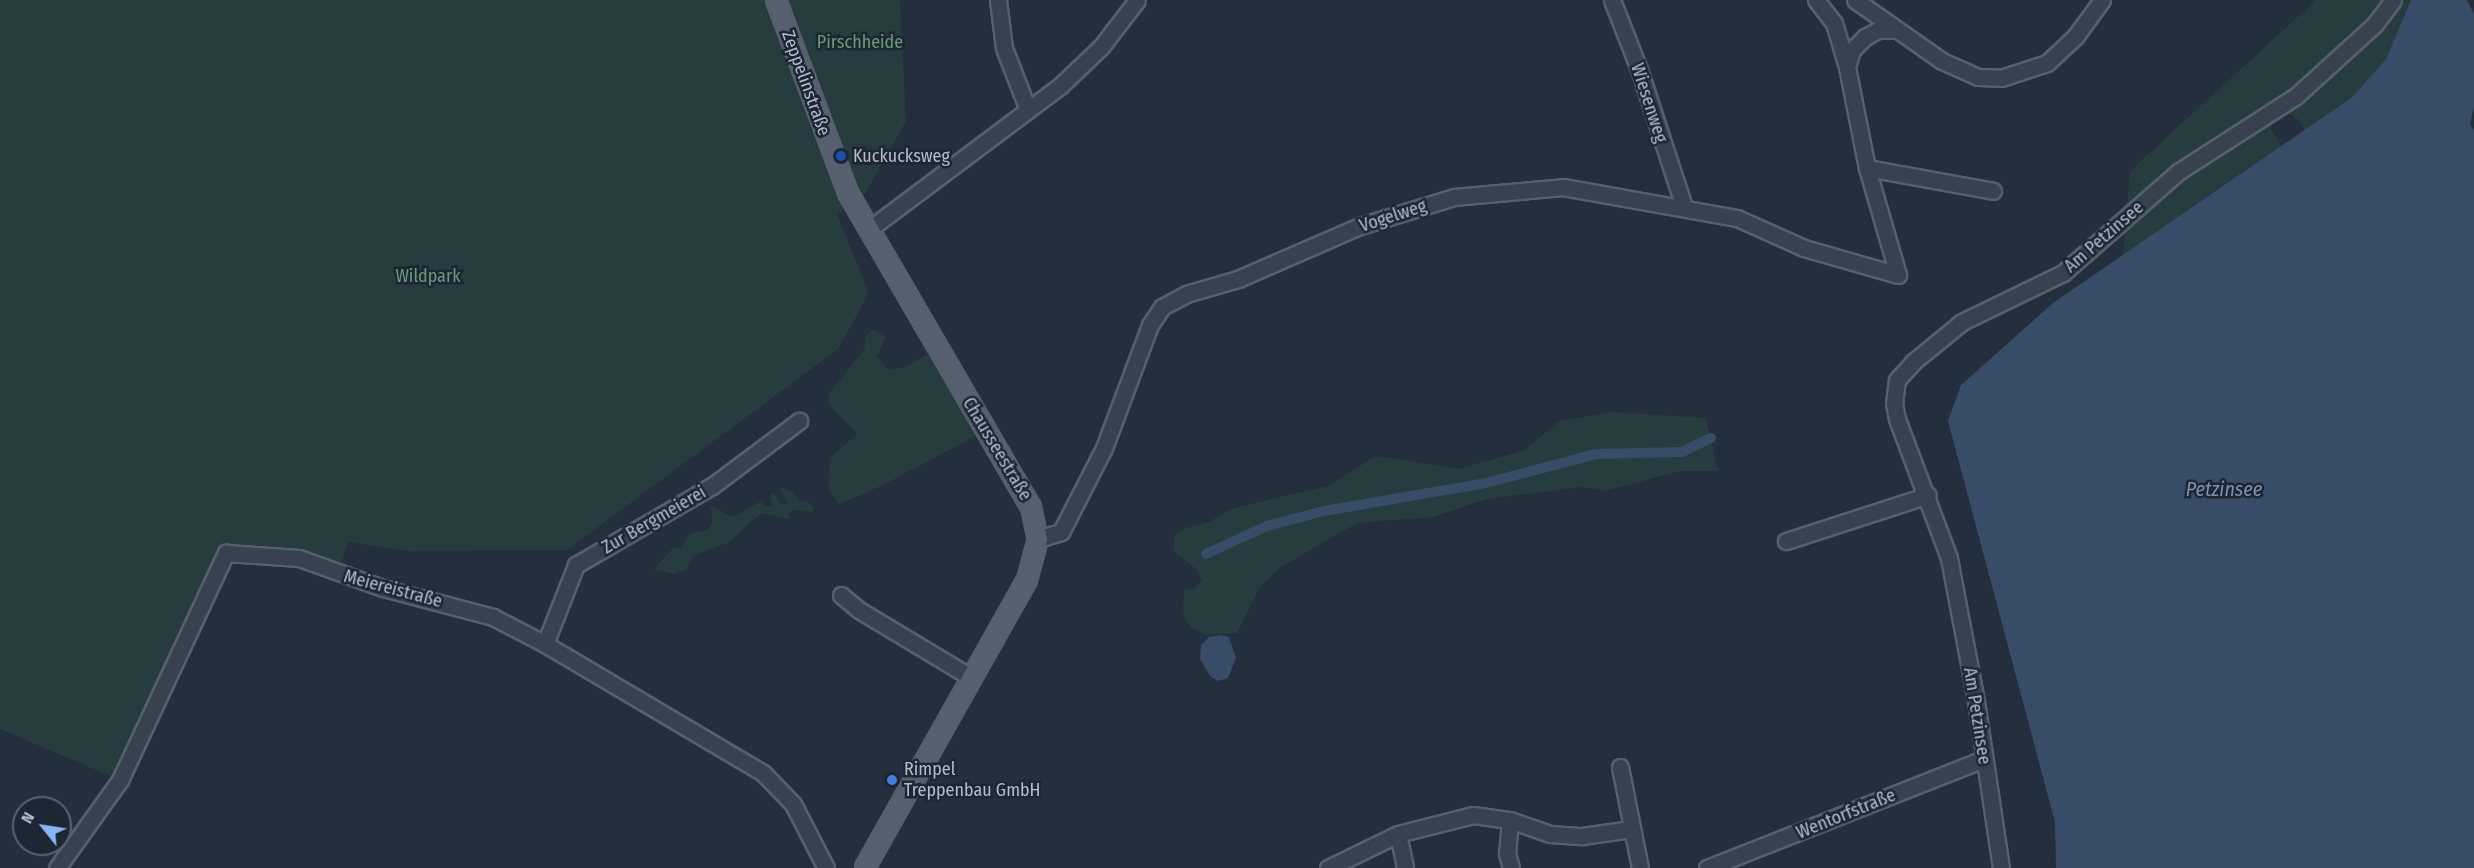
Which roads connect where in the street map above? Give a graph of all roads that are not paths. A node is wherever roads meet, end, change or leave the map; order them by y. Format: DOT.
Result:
graph roads {
  1 [pos="776,0"];
  2 [pos="998,0"];
  3 [pos="1137,0"];
  4 [pos="1612,0"];
  5 [pos="1816,0"];
  6 [pos="1855,0"];
  7 [pos="2102,0"];
  8 [pos="2393,0"];
  9 [pos="1896,30"];
  10 [pos="1847,67"];
  11 [pos="1028,110"];
  12 [pos="1867,168"];
  13 [pos="1993,191"];
  14 [pos="1684,207"];
  15 [pos="868,230"];
  16 [pos="799,421"];
  17 [pos="1928,495"];
  18 [pos="1038,539"];
  19 [pos="1786,541"];
  20 [pos="841,595"];
  21 [pos="545,644"];
  22 [pos="972,678"];
  23 [pos="1984,759"];
  24 [pos="1620,767"];
  25 [pos="1510,820"];
  26 [pos="1632,829"];
  27 [pos="1398,834"];
  28 [pos="57,868"];
  29 [pos="826,868"];
  30 [pos="866,868"];
  31 [pos="1328,868"];
  32 [pos="1405,868"];
  33 [pos="1511,868"];
  34 [pos="1640,868"];
  35 [pos="1707,868"];
  36 [pos="2001,868"];
  1 -- 15 [label="main road, Zeppelinstraße"];
  2 -- 11 [label="street"];
  3 -- 11 [label="street"];
  4 -- 14 [label="street, Wiesenweg"];
  5 -- 10 [label="street"];
  6 -- 9 [label="street"];
  7 -- 9 [label="street"];
  8 -- 17 [label="street, Am Petzinsee"];
  9 -- 10 [label="street"];
  10 -- 12 [label="street"];
  11 -- 15 [label="street"];
  12 -- 13 [label="street"];
  12 -- 14 [label="street, Vogelweg"];
  14 -- 18 [label="street, Vogelweg"];
  15 -- 18 [label="main road, Chausseestraße"];
  16 -- 21 [label="street, Zur Bergmeierei"];
  17 -- 19 [label="street"];
  17 -- 23 [label="street, Am Petzinsee"];
  18 -- 22 [label="main road, Chausseestraße"];
  20 -- 22 [label="street"];
  21 -- 28 [label="street, Meiereistraße"];
  21 -- 29 [label="street, Meiereistraße"];
  22 -- 30 [label="main road, Chausseestraße"];
  23 -- 35 [label="street, Wentorfstraße"];
  23 -- 36 [label="street, Am Petzinsee"];
  24 -- 26 [label="street"];
  25 -- 26 [label="street"];
  25 -- 27 [label="street"];
  25 -- 33 [label="street"];
  26 -- 34 [label="street"];
  27 -- 31 [label="street"];
  27 -- 32 [label="street"];
}
